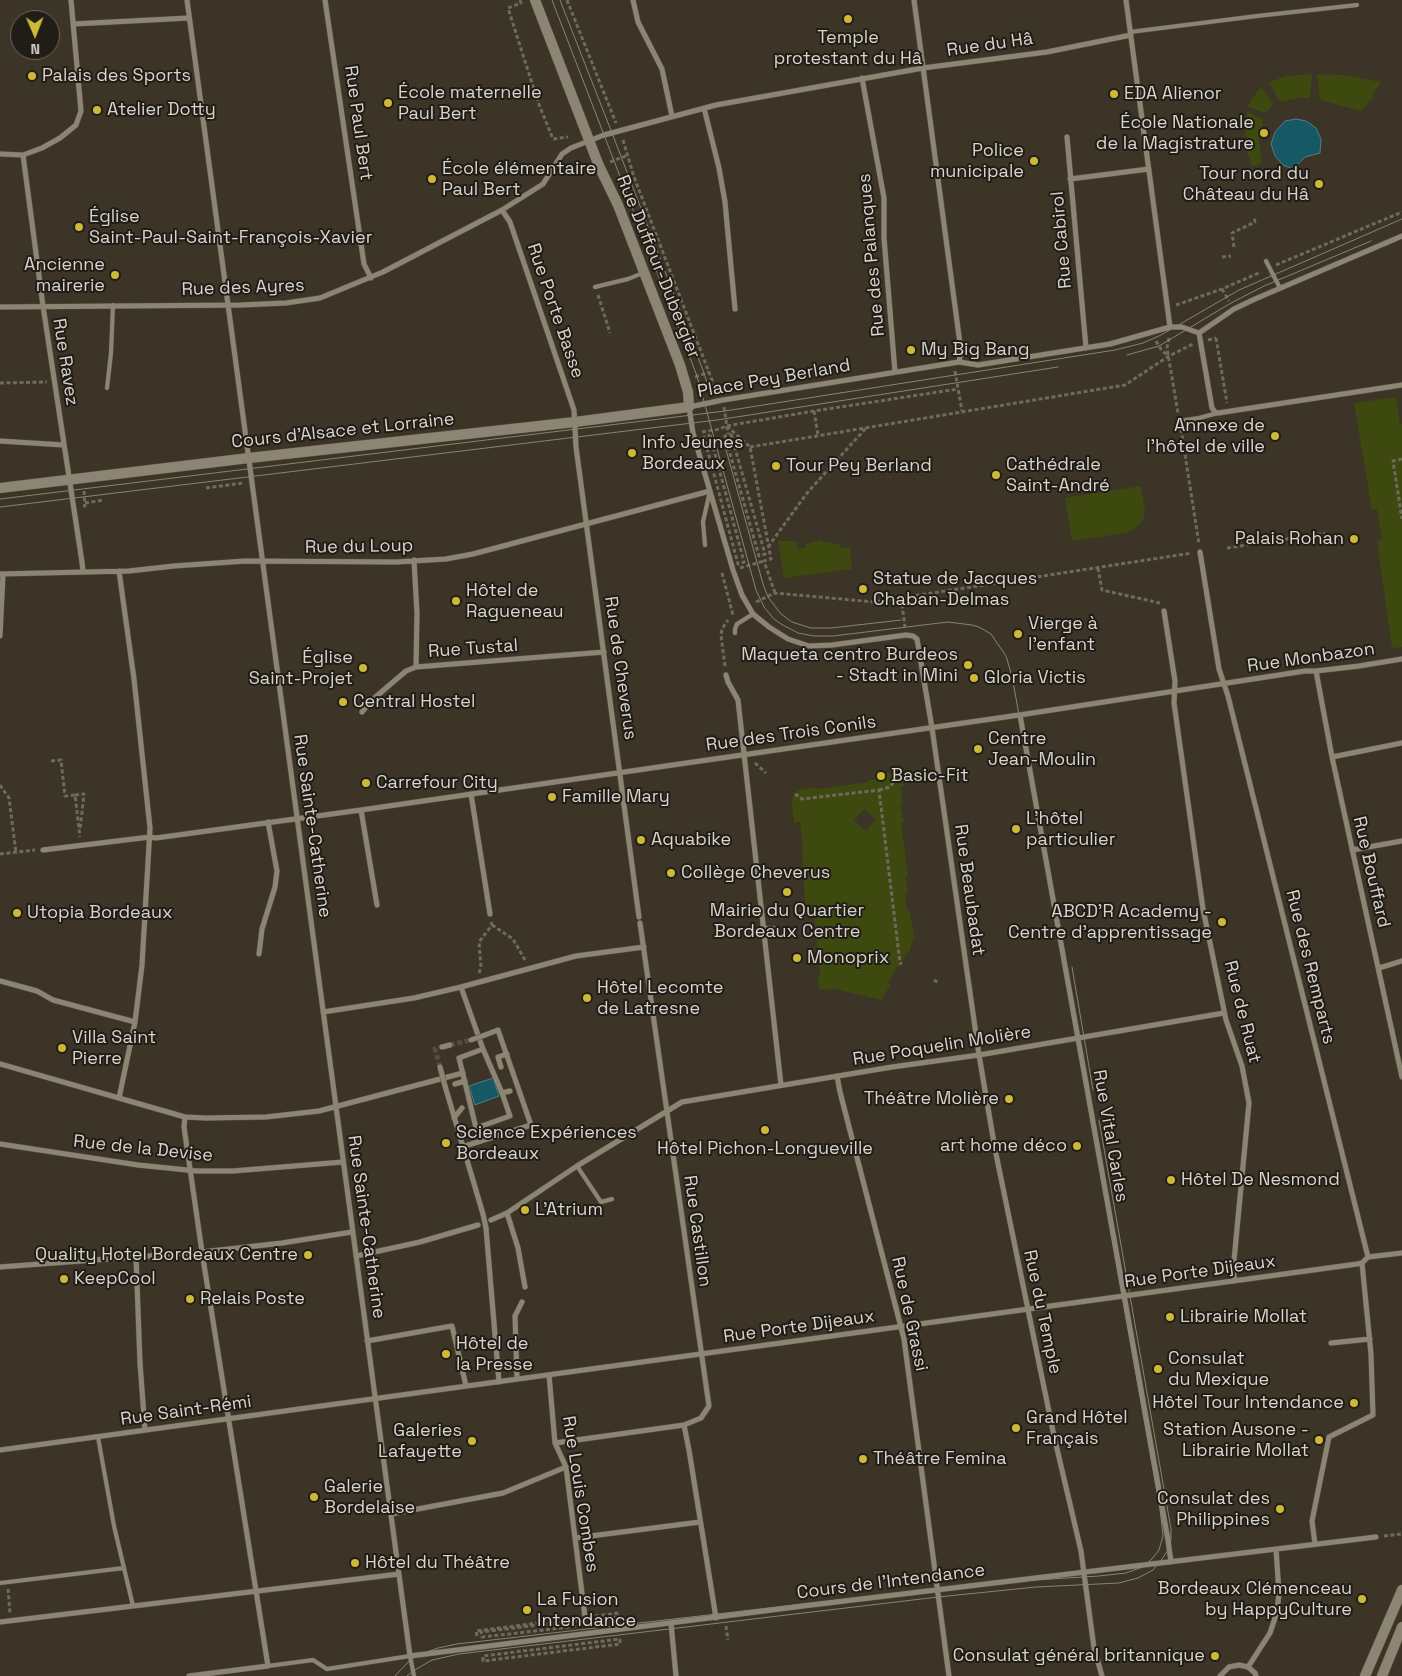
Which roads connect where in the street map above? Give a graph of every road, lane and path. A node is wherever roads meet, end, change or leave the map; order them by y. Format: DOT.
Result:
graph roads {
  1 [pos="71,0"];
  2 [pos="187,0"];
  3 [pos="325,0"];
  4 [pos="520,0"];
  5 [pos="535,0"];
  6 [pos="567,0"];
  7 [pos="633,0"];
  8 [pos="914,0"];
  9 [pos="1126,0"];
  10 [pos="1357,6"];
  11 [pos="189,18"];
  12 [pos="73,24"];
  13 [pos="1131,34"];
  14 [pos="923,68"];
  15 [pos="862,78"];
  16 [pos="704,108"];
  17 [pos="672,116"];
  18 [pos="619,130"];
  19 [pos="1067,136"];
  20 [pos="584,142"];
  21 [pos="0,154"];
  22 [pos="23,155"];
  23 [pos="1149,169"];
  24 [pos="1070,179"];
  25 [pos="502,210"];
  26 [pos="1402,212"];
  27 [pos="1254,217"];
  28 [pos="1402,236"];
  29 [pos="1234,247"];
  30 [pos="1231,256"];
  31 [pos="1222,257"];
  32 [pos="1266,261"];
  33 [pos="1270,268"];
  34 [pos="645,272"];
  35 [pos="371,278"];
  36 [pos="595,288"];
  37 [pos="1280,288"];
  38 [pos="1222,289"];
  39 [pos="113,305"];
  40 [pos="228,305"];
  41 [pos="43,306"];
  42 [pos="1167,306"];
  43 [pos="0,307"];
  44 [pos="735,309"];
  45 [pos="1234,309"];
  46 [pos="1170,327"];
  47 [pos="1218,329"];
  48 [pos="610,333"];
  49 [pos="1200,333"];
  50 [pos="1201,342"];
  51 [pos="1086,348"];
  52 [pos="1169,356"];
  53 [pos="956,362"];
  54 [pos="896,372"];
  55 [pos="55,382"];
  56 [pos="0,384"];
  57 [pos="1402,384"];
  58 [pos="107,388"];
  59 [pos="715,388"];
  60 [pos="958,389"];
  61 [pos="689,407"];
  62 [pos="814,411"];
  63 [pos="962,411"];
  64 [pos="1228,411"];
  65 [pos="1218,413"];
  66 [pos="1179,421"];
  67 [pos="575,422"];
  68 [pos="726,426"];
  69 [pos="866,427"];
  70 [pos="705,431"];
  71 [pos="693,433"];
  72 [pos="728,434"];
  73 [pos="818,435"];
  74 [pos="706,436"];
  75 [pos="0,441"];
  76 [pos="64,445"];
  77 [pos="750,447"];
  78 [pos="248,458"];
  79 [pos="1402,459"];
  80 [pos="1188,474"];
  81 [pos="70,480"];
  82 [pos="252,482"];
  83 [pos="0,488"];
  84 [pos="206,488"];
  85 [pos="710,491"];
  86 [pos="104,500"];
  87 [pos="85,503"];
  88 [pos="1402,519"];
  89 [pos="587,524"];
  90 [pos="1325,533"];
  91 [pos="705,545"];
  92 [pos="768,547"];
  93 [pos="1227,548"];
  94 [pos="1200,552"];
  95 [pos="762,555"];
  96 [pos="414,560"];
  97 [pos="262,561"];
  98 [pos="764,561"];
  99 [pos="1098,568"];
  100 [pos="119,571"];
  101 [pos="83,572"];
  102 [pos="1,574"];
  103 [pos="901,598"];
  104 [pos="1164,611"];
  105 [pos="752,614"];
  106 [pos="735,633"];
  107 [pos="906,635"];
  108 [pos="0,636"];
  109 [pos="604,652"];
  110 [pos="1402,659"];
  111 [pos="416,667"];
  112 [pos="1316,671"];
  113 [pos="726,675"];
  114 [pos="1224,684"];
  115 [pos="1175,692"];
  116 [pos="362,712"];
  117 [pos="1020,715"];
  118 [pos="932,728"];
  119 [pos="1402,743"];
  120 [pos="745,755"];
  121 [pos="1332,757"];
  122 [pos="51,761"];
  123 [pos="620,772"];
  124 [pos="896,778"];
  125 [pos="0,785"];
  126 [pos="879,790"];
  127 [pos="471,794"];
  128 [pos="795,794"];
  129 [pos="75,795"];
  130 [pos="361,810"];
  131 [pos="297,819"];
  132 [pos="268,822"];
  133 [pos="79,835"];
  134 [pos="150,837"];
  135 [pos="1402,841"];
  136 [pos="82,845"];
  137 [pos="43,850"];
  138 [pos="1352,850"];
  139 [pos="16,853"];
  140 [pos="0,854"];
  141 [pos="377,904"];
  142 [pos="490,914"];
  143 [pos="764,928"];
  144 [pos="774,928"];
  145 [pos="644,947"];
  146 [pos="259,954"];
  147 [pos="1402,961"];
  148 [pos="902,964"];
  149 [pos="1379,968"];
  150 [pos="528,969"];
  151 [pos="934,980"];
  152 [pos="0,981"];
  153 [pos="939,983"];
  154 [pos="461,987"];
  155 [pos="323,1012"];
  156 [pos="1224,1013"];
  157 [pos="135,1022"];
  158 [pos="1078,1037"];
  159 [pos="471,1040"];
  160 [pos="450,1045"];
  161 [pos="442,1047"];
  162 [pos="482,1049"];
  163 [pos="507,1054"];
  164 [pos="979,1055"];
  165 [pos="1400,1061"];
  166 [pos="0,1064"];
  167 [pos="501,1067"];
  168 [pos="440,1068"];
  169 [pos="463,1073"];
  170 [pos="837,1076"];
  171 [pos="1402,1077"];
  172 [pos="465,1081"];
  173 [pos="455,1084"];
  174 [pos="781,1085"];
  175 [pos="510,1091"];
  176 [pos="502,1093"];
  177 [pos="118,1098"];
  178 [pos="336,1107"];
  179 [pos="462,1108"];
  180 [pos="666,1112"];
  181 [pos="185,1117"];
  182 [pos="454,1118"];
  183 [pos="0,1144"];
  184 [pos="462,1147"];
  185 [pos="343,1162"];
  186 [pos="577,1166"];
  187 [pos="190,1171"];
  188 [pos="612,1199"];
  189 [pos="507,1213"];
  190 [pos="490,1220"];
  191 [pos="478,1225"];
  192 [pos="352,1232"];
  193 [pos="202,1252"];
  194 [pos="1402,1253"];
  195 [pos="356,1256"];
  196 [pos="136,1257"];
  197 [pos="1368,1257"];
  198 [pos="1362,1263"];
  199 [pos="0,1267"];
  200 [pos="1234,1281"];
  201 [pos="525,1287"];
  202 [pos="1125,1296"];
  203 [pos="522,1302"];
  204 [pos="1027,1309"];
  205 [pos="901,1326"];
  206 [pos="1370,1339"];
  207 [pos="367,1341"];
  208 [pos="1331,1343"];
  209 [pos="702,1354"];
  210 [pos="549,1375"];
  211 [pos="517,1379"];
  212 [pos="499,1382"];
  213 [pos="466,1386"];
  214 [pos="375,1399"];
  215 [pos="229,1419"];
  216 [pos="684,1424"];
  217 [pos="145,1430"];
  218 [pos="98,1437"];
  219 [pos="555,1443"];
  220 [pos="0,1446"];
  221 [pos="0,1450"];
  222 [pos="566,1466"];
  223 [pos="391,1514"];
  224 [pos="700,1522"];
  225 [pos="1402,1534"];
  226 [pos="1376,1537"];
  227 [pos="575,1538"];
  228 [pos="1315,1544"];
  229 [pos="1276,1549"];
  230 [pos="1171,1562"];
  231 [pos="124,1568"];
  232 [pos="1084,1573"];
  233 [pos="399,1574"];
  234 [pos="7,1582"];
  235 [pos="0,1583"];
  236 [pos="1402,1590"];
  237 [pos="937,1591"];
  238 [pos="256,1592"];
  239 [pos="133,1606"];
  240 [pos="725,1616"];
  241 [pos="585,1617"];
  242 [pos="619,1618"];
  243 [pos="716,1618"];
  244 [pos="11,1621"];
  245 [pos="0,1622"];
  246 [pos="671,1623"];
  247 [pos="1402,1627"];
  248 [pos="476,1636"];
  249 [pos="728,1640"];
  250 [pos="410,1656"];
  251 [pos="483,1656"];
  252 [pos="268,1666"];
  253 [pos="1248,1667"];
  254 [pos="188,1676"];
  255 [pos="414,1676"];
  256 [pos="676,1676"];
  257 [pos="949,1676"];
  258 [pos="1102,1676"];
  259 [pos="1220,1676"];
  260 [pos="1256,1676"];
  261 [pos="1365,1676"];
  262 [pos="1382,1676"];
  1 -- 12 [label="street"];
  2 -- 11 [label="street, Rue Sainte-Catherine"];
  3 -- 35 [label="street, Rue Paul Bert"];
  4 -- 20 [label="path"];
  5 -- 20 [label="street, Rue Duffour-Dubergier"];
  6 -- 18 [label="path, Rue Duffour-Dubergier"];
  7 -- 17 [label="street"];
  8 -- 14 [label="street"];
  9 -- 13 [label="street"];
  10 -- 13 [label="lane"];
  11 -- 12 [label="street"];
  11 -- 40 [label="street, Rue Sainte-Catherine"];
  12 -- 22 [label="street"];
  13 -- 14 [label="street, Rue du Hâ"];
  13 -- 23 [label="street"];
  14 -- 15 [label="street, Rue du Hâ"];
  14 -- 53 [label="street"];
  15 -- 16 [label="street, Rue du Hâ"];
  15 -- 54 [label="street, Rue des Palanques"];
  16 -- 17 [label="street, Rue du Hâ"];
  16 -- 44 [label="street"];
  17 -- 18 [label="street, Rue du Hâ"];
  18 -- 20 [label="street, Rue du Hâ"];
  18 -- 59 [label="path, Rue Duffour-Dubergier"];
  19 -- 24 [label="street"];
  20 -- 25 [label="street, Rue des Ayres"];
  20 -- 34 [label="street, Rue Duffour-Dubergier"];
  21 -- 22 [label="street"];
  22 -- 41 [label="street, Rue Ravez"];
  23 -- 24 [label="street, Rue Cabirol"];
  23 -- 42 [label="street"];
  24 -- 51 [label="street, Rue Cabirol"];
  25 -- 35 [label="street, Rue des Ayres"];
  25 -- 67 [label="street, Rue Porte Basse"];
  26 -- 33 [label="path"];
  27 -- 29 [label="path"];
  28 -- 37 [label="street"];
  30 -- 31 [label="path"];
  32 -- 33 [label="lane"];
  33 -- 37 [label="lane"];
  33 -- 38 [label="path"];
  34 -- 36 [label="lane"];
  34 -- 61 [label="street, Rue Duffour-Dubergier"];
  35 -- 40 [label="street, Rue des Ayres"];
  36 -- 48 [label="path"];
  37 -- 45 [label="street"];
  38 -- 42 [label="path"];
  38 -- 45 [label="path"];
  39 -- 40 [label="street, Rue des Ayres"];
  39 -- 41 [label="street, Rue des Ayres"];
  39 -- 58 [label="lane"];
  40 -- 78 [label="street, Rue Sainte-Catherine"];
  41 -- 43 [label="street, Rue des Ayres"];
  41 -- 55 [label="street, Rue Ravez"];
  42 -- 46 [label="street"];
  45 -- 49 [label="street"];
  46 -- 49 [label="street"];
  46 -- 51 [label="street, Place Pey Berland"];
  46 -- 52 [label="path"];
  47 -- 64 [label="path"];
  49 -- 50 [label="street"];
  50 -- 52 [label="path"];
  50 -- 65 [label="street"];
  51 -- 53 [label="street, Place Pey Berland"];
  52 -- 63 [label="path"];
  53 -- 54 [label="street, Place Pey Berland"];
  53 -- 60 [label="path"];
  54 -- 61 [label="street, Place Pey Berland"];
  55 -- 56 [label="path"];
  55 -- 76 [label="street, Rue Ravez"];
  57 -- 64 [label="street"];
  60 -- 62 [label="path"];
  60 -- 63 [label="path"];
  61 -- 67 [label="street, Cours d'Alsace et Lorraine"];
  61 -- 71 [label="street, Place Pey Berland"];
  62 -- 68 [label="path"];
  62 -- 73 [label="path"];
  63 -- 69 [label="path"];
  64 -- 65 [label="street"];
  65 -- 66 [label="lane"];
  67 -- 78 [label="street, Cours d'Alsace et Lorraine"];
  67 -- 89 [label="street, Rue de Cheverus"];
  68 -- 70 [label="path"];
  68 -- 72 [label="path"];
  68 -- 77 [label="path"];
  69 -- 73 [label="path"];
  69 -- 92 [label="path"];
  70 -- 71 [label="path"];
  70 -- 74 [label="path"];
  71 -- 85 [label="street, Place Pey Berland"];
  72 -- 95 [label="path"];
  72 -- 95 [label="path"];
  73 -- 77 [label="path"];
  75 -- 76 [label="street"];
  76 -- 81 [label="street, Rue Ravez"];
  77 -- 92 [label="path"];
  78 -- 81 [label="street, Cours d'Alsace et Lorraine"];
  78 -- 82 [label="street, Rue Sainte-Catherine"];
  79 -- 88 [label="path"];
  80 -- 94 [label="path"];
  81 -- 83 [label="street, Cours d'Alsace et Lorraine"];
  81 -- 101 [label="street, Rue Ravez"];
  82 -- 84 [label="path"];
  82 -- 97 [label="street, Rue Sainte-Catherine"];
  85 -- 89 [label="street, Rue du Loup"];
  85 -- 91 [label="lane"];
  85 -- 105 [label="street, Place Pey Berland"];
  86 -- 87 [label="path"];
  89 -- 96 [label="street, Rue du Loup"];
  89 -- 109 [label="street, Rue de Cheverus"];
  90 -- 93 [label="path"];
  92 -- 98 [label="path"];
  94 -- 99 [label="path"];
  94 -- 114 [label="street, Rue des Remparts"];
  95 -- 98 [label="path"];
  96 -- 97 [label="street, Rue du Loup"];
  96 -- 111 [label="street"];
  97 -- 100 [label="street, Rue du Loup"];
  97 -- 131 [label="street, Rue Sainte-Catherine"];
  98 -- 103 [label="path"];
  99 -- 103 [label="path"];
  99 -- 104 [label="path"];
  100 -- 101 [label="street, Rue du Loup"];
  100 -- 134 [label="street"];
  101 -- 102 [label="street, Rue du Loup"];
  102 -- 108 [label="street"];
  103 -- 107 [label="path"];
  104 -- 115 [label="street, Rue de Ruat"];
  105 -- 106 [label="lane"];
  105 -- 107 [label="street, Place Pey Berland"];
  107 -- 118 [label="street, Rue Beaubadat"];
  109 -- 111 [label="street, Rue Tustal"];
  109 -- 123 [label="street, Rue de Cheverus"];
  110 -- 112 [label="street, Rue Monbazon"];
  111 -- 116 [label="street, Rue Tustal"];
  112 -- 114 [label="street, Rue Monbazon"];
  112 -- 121 [label="street, Rue Bouffard"];
  113 -- 120 [label="street"];
  114 -- 115 [label="street, Rue des Trois Conils"];
  114 -- 197 [label="street, Rue des Remparts"];
  115 -- 117 [label="street, Rue des Trois Conils"];
  115 -- 156 [label="street, Rue de Ruat"];
  117 -- 118 [label="street, Rue des Trois Conils"];
  117 -- 158 [label="street, Rue Vital Carles"];
  118 -- 120 [label="street, Rue des Trois Conils"];
  118 -- 164 [label="street, Rue Beaubadat"];
  119 -- 121 [label="street"];
  120 -- 123 [label="street, Rue des Trois Conils"];
  120 -- 143 [label="street"];
  121 -- 138 [label="street, Rue Bouffard"];
  122 -- 129 [label="path"];
  123 -- 127 [label="street, Rue des Trois Conils"];
  123 -- 145 [label="street, Rue de Cheverus"];
  124 -- 126 [label="path"];
  125 -- 139 [label="path"];
  126 -- 128 [label="path"];
  126 -- 148 [label="path"];
  127 -- 130 [label="street, Rue des Trois Conils"];
  127 -- 142 [label="street"];
  129 -- 133 [label="path"];
  129 -- 133 [label="path"];
  130 -- 131 [label="street, Rue des Trois Conils"];
  130 -- 141 [label="street"];
  131 -- 132 [label="street, Rue des Trois Conils"];
  131 -- 155 [label="street, Rue Sainte-Catherine"];
  132 -- 134 [label="street, Rue des Trois Conils"];
  132 -- 146 [label="street"];
  133 -- 136 [label="path"];
  134 -- 136 [label="street, Rue des Trois Conils"];
  134 -- 157 [label="street"];
  135 -- 138 [label="street"];
  136 -- 137 [label="street, Rue des Trois Conils"];
  137 -- 139 [label="path"];
  138 -- 149 [label="street, Rue Bouffard"];
  139 -- 140 [label="path"];
  143 -- 144 [label="lane"];
  143 -- 174 [label="street"];
  145 -- 150 [label="street"];
  145 -- 180 [label="street, Rue de Cheverus"];
  147 -- 149 [label="street"];
  149 -- 165 [label="street, Rue Bouffard"];
  150 -- 154 [label="street"];
  150 -- 154 [label="path"];
  151 -- 153 [label="path"];
  152 -- 157 [label="street"];
  154 -- 155 [label="street"];
  154 -- 162 [label="street"];
  155 -- 178 [label="street, Rue Sainte-Catherine"];
  156 -- 158 [label="street, Rue Poquelin Molière"];
  156 -- 200 [label="street, Rue de Ruat"];
  157 -- 177 [label="street"];
  158 -- 164 [label="street, Rue Poquelin Molière"];
  158 -- 202 [label="street, Rue Vital Carles"];
  159 -- 163 [label="street, bridge"];
  160 -- 161 [label="street"];
  162 -- 169 [label="street"];
  162 -- 176 [label="street"];
  163 -- 167 [label="street"];
  163 -- 184 [label="street"];
  164 -- 170 [label="street, Rue Poquelin Molière"];
  164 -- 204 [label="street, Rue du Temple"];
  165 -- 171 [label="street, Rue Bouffard"];
  166 -- 177 [label="street"];
  168 -- 182 [label="street, bridge"];
  169 -- 172 [label="street"];
  169 -- 178 [label="street"];
  170 -- 174 [label="street, Rue Poquelin Molière"];
  170 -- 205 [label="street, Rue de Grassi"];
  172 -- 173 [label="street"];
  172 -- 176 [label="street"];
  174 -- 180 [label="street, Rue Poquelin Molière"];
  175 -- 176 [label="street"];
  177 -- 181 [label="street"];
  178 -- 181 [label="street"];
  178 -- 185 [label="street, Rue Sainte-Catherine"];
  179 -- 182 [label="street"];
  180 -- 186 [label="street, Rue Poquelin Molière"];
  180 -- 209 [label="street, Rue Castillon"];
  181 -- 187 [label="street"];
  182 -- 184 [label="street"];
  183 -- 187 [label="street, Rue de la Devise"];
  184 -- 212 [label="street, bridge"];
  185 -- 187 [label="street, Rue de la Devise"];
  185 -- 192 [label="street, Rue Sainte-Catherine"];
  186 -- 188 [label="lane"];
  186 -- 189 [label="street, Rue Poquelin Molière"];
  187 -- 193 [label="street"];
  189 -- 190 [label="street, Rue Poquelin Molière"];
  189 -- 201 [label="street"];
  191 -- 195 [label="street"];
  192 -- 193 [label="street"];
  192 -- 195 [label="street, Rue Sainte-Catherine"];
  193 -- 196 [label="street"];
  193 -- 215 [label="street"];
  194 -- 197 [label="street"];
  195 -- 207 [label="street, Rue Sainte-Catherine"];
  196 -- 199 [label="street"];
  196 -- 217 [label="street"];
  197 -- 198 [label="street"];
  198 -- 200 [label="street, Rue Porte Dijeaux"];
  198 -- 206 [label="street"];
  200 -- 202 [label="street, Rue Porte Dijeaux"];
  202 -- 204 [label="street, Rue Porte Dijeaux"];
  202 -- 230 [label="street, Rue Vital Carles"];
  203 -- 211 [label="street"];
  204 -- 205 [label="street, Rue Porte Dijeaux"];
  204 -- 232 [label="street, Rue du Temple"];
  205 -- 209 [label="street, Rue Porte Dijeaux"];
  205 -- 237 [label="street, Rue de Grassi"];
  206 -- 208 [label="street"];
  206 -- 228 [label="street"];
  207 -- 213 [label="street"];
  207 -- 214 [label="street, Rue Sainte-Catherine"];
  209 -- 210 [label="street, Rue Porte Dijeaux"];
  209 -- 216 [label="street, Rue Castillon"];
  210 -- 211 [label="street, Rue Porte Dijeaux"];
  210 -- 219 [label="street, Rue Louis Combes"];
  211 -- 212 [label="street, Rue Porte Dijeaux"];
  212 -- 213 [label="street, Rue Porte Dijeaux"];
  213 -- 214 [label="street, Rue Porte Dijeaux"];
  214 -- 215 [label="street, Rue Saint-Rémi"];
  214 -- 223 [label="street, Rue Sainte-Catherine"];
  215 -- 217 [label="street, Rue Saint-Rémi"];
  215 -- 238 [label="street"];
  216 -- 219 [label="street"];
  216 -- 224 [label="street"];
  217 -- 218 [label="street, Rue Saint-Rémi"];
  218 -- 221 [label="street, Rue Saint-Rémi"];
  218 -- 231 [label="lane"];
  219 -- 222 [label="street, Rue Louis Combes"];
  220 -- 221 [label="street"];
  222 -- 223 [label="street"];
  222 -- 227 [label="street, Rue Louis Combes"];
  223 -- 233 [label="street, Rue Sainte-Catherine"];
  224 -- 227 [label="street"];
  224 -- 243 [label="street"];
  225 -- 226 [label="path"];
  226 -- 228 [label="street, Cours de l'Intendance"];
  227 -- 241 [label="street, Rue Louis Combes"];
  228 -- 229 [label="street, Cours de l'Intendance"];
  229 -- 230 [label="street, Cours de l'Intendance"];
  229 -- 253 [label="street"];
  230 -- 232 [label="street, Cours de l'Intendance"];
  231 -- 234 [label="lane"];
  231 -- 239 [label="lane"];
  232 -- 237 [label="street, Cours de l'Intendance"];
  232 -- 258 [label="street, Rue du Temple"];
  233 -- 238 [label="street"];
  233 -- 250 [label="street, Rue Sainte-Catherine"];
  234 -- 235 [label="lane"];
  234 -- 244 [label="path"];
  236 -- 261 [label="street"];
  237 -- 240 [label="street, Cours de l'Intendance"];
  237 -- 257 [label="street, Rue de Grassi"];
  238 -- 239 [label="street"];
  238 -- 252 [label="street"];
  239 -- 244 [label="street"];
  240 -- 243 [label="street, Cours de l'Intendance"];
  240 -- 249 [label="path"];
  241 -- 242 [label="path"];
  241 -- 248 [label="path"];
  243 -- 246 [label="street, Cours de l'Intendance"];
  244 -- 245 [label="street"];
  246 -- 250 [label="street, Cours de l'Intendance"];
  246 -- 256 [label="street"];
  247 -- 262 [label="street"];
  250 -- 252 [label="lane"];
  250 -- 255 [label="lane"];
  251 -- 251 [label="path"];
  252 -- 254 [label="street"];
  253 -- 259 [label="street"];
  253 -- 260 [label="street"];
}
